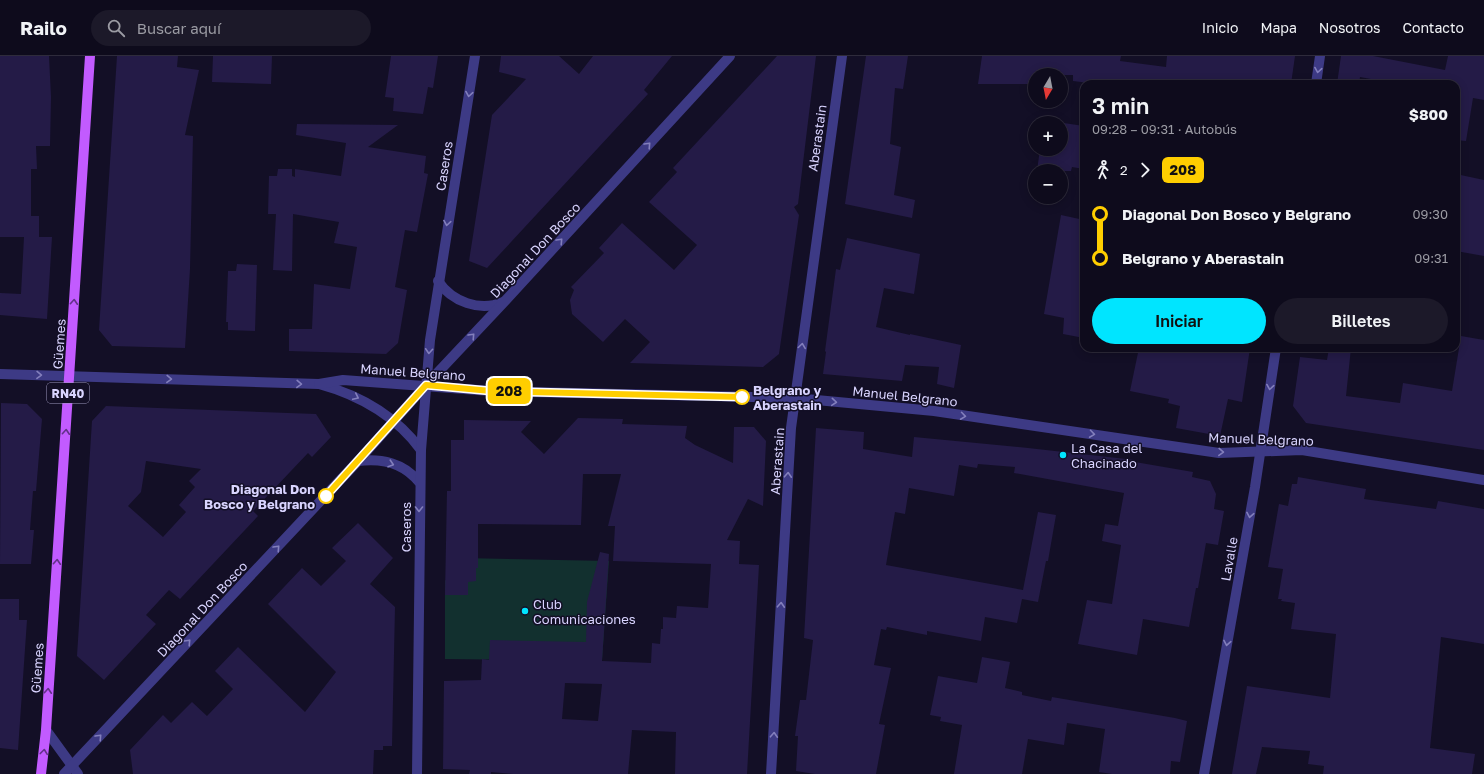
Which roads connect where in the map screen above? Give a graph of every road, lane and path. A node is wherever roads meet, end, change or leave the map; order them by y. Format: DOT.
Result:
graph roads {
  1 [pos="90,56"];
  2 [pos="475,56"];
  3 [pos="730,56"];
  4 [pos="842,56"];
  5 [pos="1320,56"];
  6 [pos="1317,80"];
  7 [pos="438,281"];
  8 [pos="505,301"];
  9 [pos="1275,352"];
  10 [pos="0,374"];
  11 [pos="70,375"];
  12 [pos="319,384"];
  13 [pos="426,385"];
  14 [pos="795,398"];
  15 [pos="394,421"];
  16 [pos="421,450"];
  17 [pos="1260,451"];
  18 [pos="358,461"];
  19 [pos="1484,480"];
  20 [pos="419,482"];
  21 [pos="46,730"];
  22 [pos="72,765"];
  23 [pos="40,774"];
  24 [pos="64,774"];
  25 [pos="78,774"];
  26 [pos="417,774"];
  27 [pos="771,774"];
  28 [pos="1204,774"];
  11 -- 1 [label="main road, Güemes / RN40, one-way"];
  2 -- 7 [label="street, Caseros, one-way"];
  8 -- 3 [label="street, Diagonal Don Bosco, one-way"];
  14 -- 4 [label="street, Aberastain, one-way"];
  5 -- 6 [label="street, one-way"];
  7 -- 8 [label="street"];
  7 -- 13 [label="street, Caseros, one-way"];
  13 -- 8 [label="street, Diagonal Don Bosco, one-way"];
  9 -- 17 [label="street, Lavalle, one-way"];
  10 -- 11 [label="street, Manuel Belgrano, one-way"];
  11 -- 12 [label="street, Manuel Belgrano, one-way"];
  21 -- 11 [label="main road, Güemes / RN40, one-way"];
  12 -- 13 [label="street, Manuel Belgrano"];
  12 -- 15 [label="street, Manuel Belgrano, one-way"];
  13 -- 14 [label="street, Manuel Belgrano"];
  13 -- 15 [label="street, Diagonal Don Bosco"];
  13 -- 16 [label="street, Caseros"];
  14 -- 17 [label="street, Manuel Belgrano, one-way"];
  27 -- 14 [label="street, Aberastain, one-way"];
  15 -- 16 [label="street, Manuel Belgrano"];
  15 -- 18 [label="street, Diagonal Don Bosco"];
  16 -- 20 [label="street, Caseros"];
  17 -- 19 [label="street, Manuel Belgrano"];
  17 -- 28 [label="street, Lavalle, one-way"];
  18 -- 20 [label="street, one-way"];
  22 -- 18 [label="street, Diagonal Don Bosco, one-way"];
  20 -- 26 [label="street, Caseros, one-way"];
  21 -- 22 [label="street"];
  23 -- 21 [label="main road, Güemes / RN40, one-way"];
  22 -- 24 [label="street, Diagonal Don Bosco"];
  22 -- 25 [label="street"];
}
